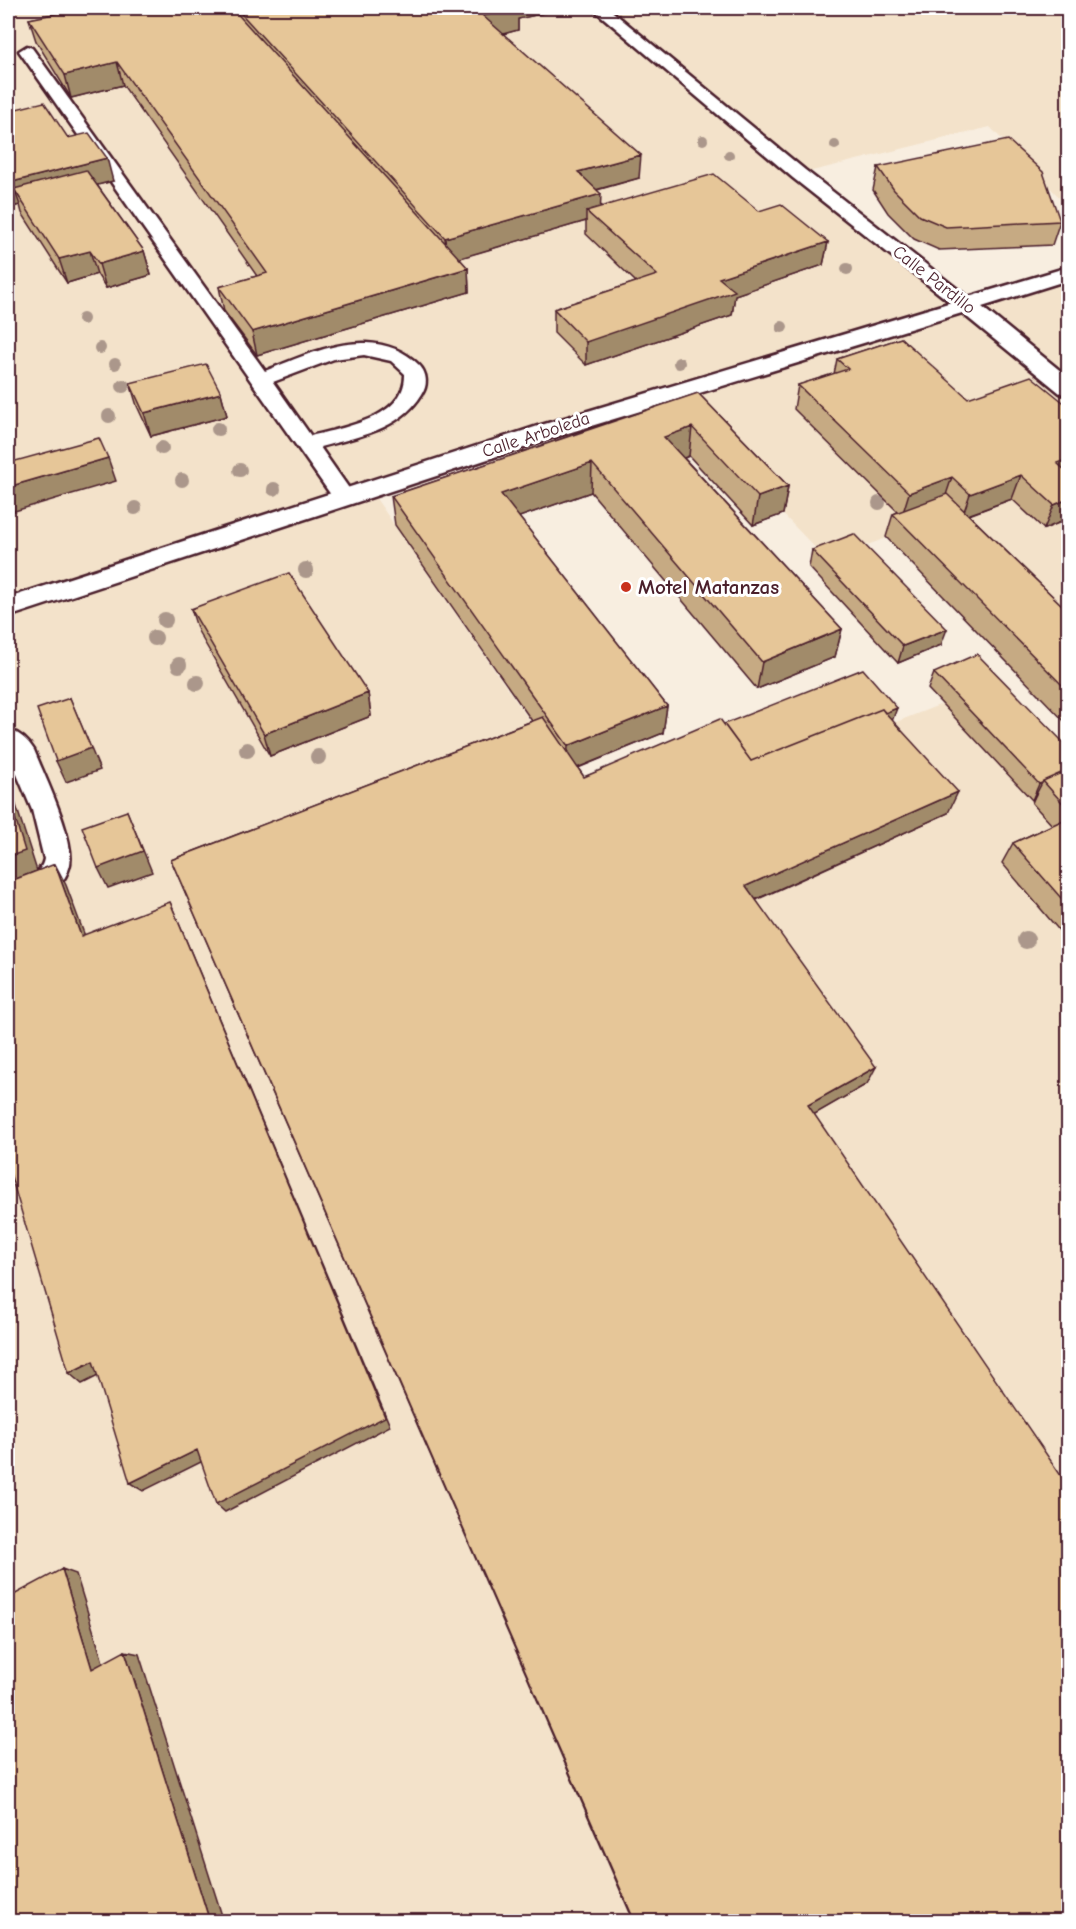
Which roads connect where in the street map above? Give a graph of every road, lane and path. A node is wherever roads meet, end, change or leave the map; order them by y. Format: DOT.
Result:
graph roads {
  1 [pos="599,8"];
  2 [pos="27,51"];
  3 [pos="1068,273"];
  4 [pos="967,306"];
  5 [pos="261,380"];
  6 [pos="1068,388"];
  7 [pos="307,444"];
  8 [pos="344,497"];
  9 [pos="8,608"];
  10 [pos="8,739"];
  11 [pos="8,902"];
  1 -- 4 [label="lane, Calle Pardillo"];
  2 -- 5 [label="lane"];
  3 -- 4 [label="street, Calle Arboleda"];
  4 -- 6 [label="street, Calle Pardillo"];
  4 -- 8 [label="street, Calle Arboleda"];
  5 -- 7 [label="lane"];
  5 -- 7 [label="lane"];
  7 -- 8 [label="lane"];
  8 -- 9 [label="street, Calle Arboleda"];
  10 -- 11 [label="lane"];
}
